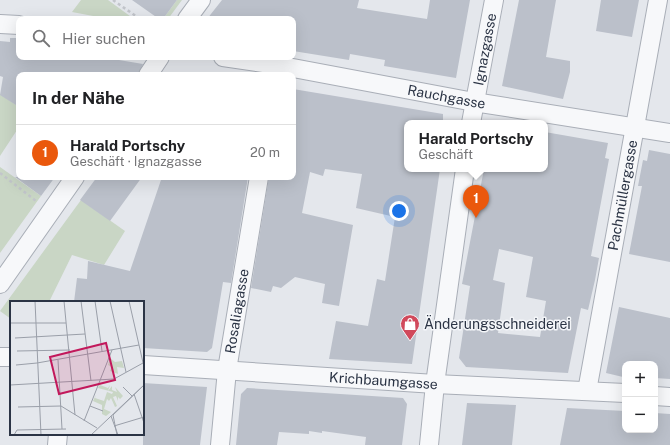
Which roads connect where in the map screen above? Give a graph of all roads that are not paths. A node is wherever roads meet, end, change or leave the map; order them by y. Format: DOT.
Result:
graph roads {
  1 [pos="200,0"];
  2 [pos="494,0"];
  3 [pos="658,0"];
  4 [pos="189,16"];
  5 [pos="0,24"];
  6 [pos="16,24"];
  7 [pos="158,60"];
  8 [pos="235,60"];
  9 [pos="276,70"];
  10 [pos="150,72"];
  11 [pos="288,72"];
  12 [pos="296,73"];
  13 [pos="474,102"];
  14 [pos="471,120"];
  15 [pos="634,126"];
  16 [pos="670,133"];
  17 [pos="465,172"];
  18 [pos="73,180"];
  19 [pos="259,180"];
  20 [pos="0,284"];
  21 [pos="144,365"];
  22 [pos="227,370"];
  23 [pos="435,384"];
  24 [pos="587,391"];
  25 [pos="622,394"];
  26 [pos="658,396"];
  27 [pos="670,397"];
  28 [pos="58,435"];
  29 [pos="57,445"];
  30 [pos="220,445"];
  31 [pos="429,445"];
  1 -- 4 [label="street"];
  2 -- 13 [label="street, Ignazgasse"];
  3 -- 15 [label="street, Pachmüllergasse"];
  5 -- 6 [label="street"];
  7 -- 10 [label="street"];
  8 -- 9 [label="street, Rauchgasse"];
  9 -- 11 [label="street, Rauchgasse"];
  12 -- 13 [label="street, Rauchgasse"];
  13 -- 14 [label="street, Ignazgasse"];
  13 -- 15 [label="street, Rauchgasse"];
  15 -- 16 [label="street, Rauchgasse"];
  15 -- 24 [label="street, Pachmüllergasse"];
  17 -- 23 [label="street"];
  18 -- 20 [label="street"];
  19 -- 22 [label="street, Rosaliagasse"];
  21 -- 22 [label="street, Krichbaumgasse"];
  22 -- 23 [label="street, Krichbaumgasse"];
  22 -- 30 [label="street, Rosaliagasse"];
  23 -- 24 [label="street, Krichbaumgasse"];
  23 -- 31 [label="street"];
  24 -- 25 [label="street, Krichbaumgasse"];
  26 -- 27 [label="street"];
  28 -- 29 [label="street"];
}
